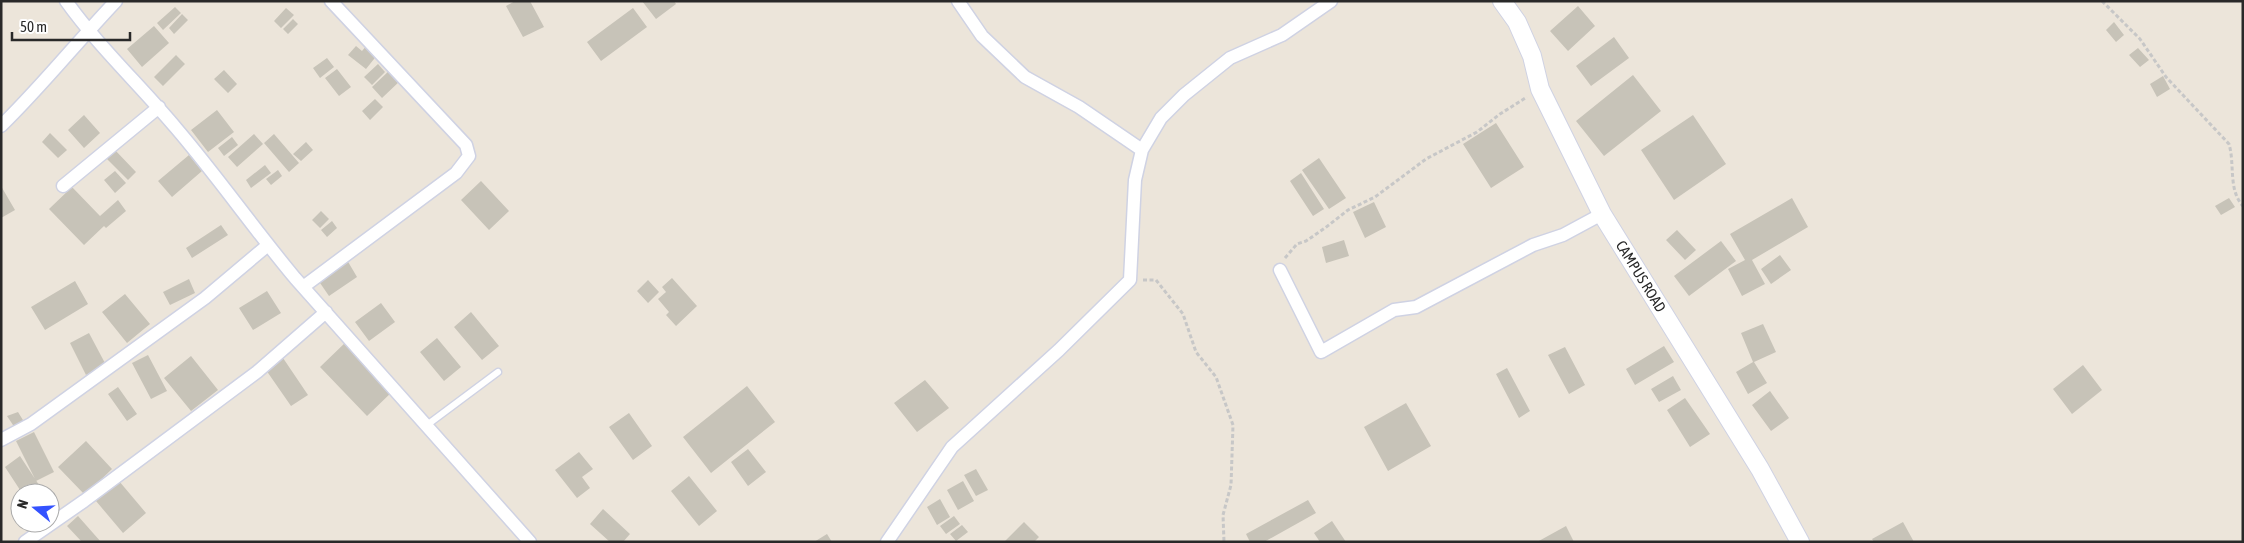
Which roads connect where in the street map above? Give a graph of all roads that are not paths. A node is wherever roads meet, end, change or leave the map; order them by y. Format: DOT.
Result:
graph roads {
  1 [pos="66,1"];
  2 [pos="116,1"];
  3 [pos="331,1"];
  4 [pos="958,1"];
  5 [pos="1331,1"];
  6 [pos="1502,1"];
  7 [pos="87,31"];
  8 [pos="159,107"];
  9 [pos="1,126"];
  10 [pos="1142,150"];
  11 [pos="63,186"];
  12 [pos="1602,214"];
  13 [pos="268,245"];
  14 [pos="1280,270"];
  15 [pos="303,287"];
  16 [pos="326,312"];
  17 [pos="498,372"];
  18 [pos="427,426"];
  19 [pos="1,440"];
  20 [pos="26,542"];
  21 [pos="530,542"];
  22 [pos="886,542"];
  23 [pos="1800,542"];
  1 -- 7 [label="street"];
  2 -- 7 [label="street"];
  3 -- 15 [label="street"];
  4 -- 10 [label="street"];
  5 -- 10 [label="street"];
  6 -- 12 [label="street, CAMPUS ROAD"];
  7 -- 8 [label="street"];
  7 -- 9 [label="street"];
  8 -- 11 [label="street"];
  8 -- 13 [label="street"];
  10 -- 22 [label="street"];
  12 -- 14 [label="street"];
  12 -- 23 [label="street, CAMPUS ROAD"];
  13 -- 15 [label="street"];
  13 -- 19 [label="street"];
  15 -- 16 [label="street"];
  16 -- 18 [label="street"];
  16 -- 20 [label="street"];
  17 -- 18 [label="lane"];
  18 -- 21 [label="street"];
}
